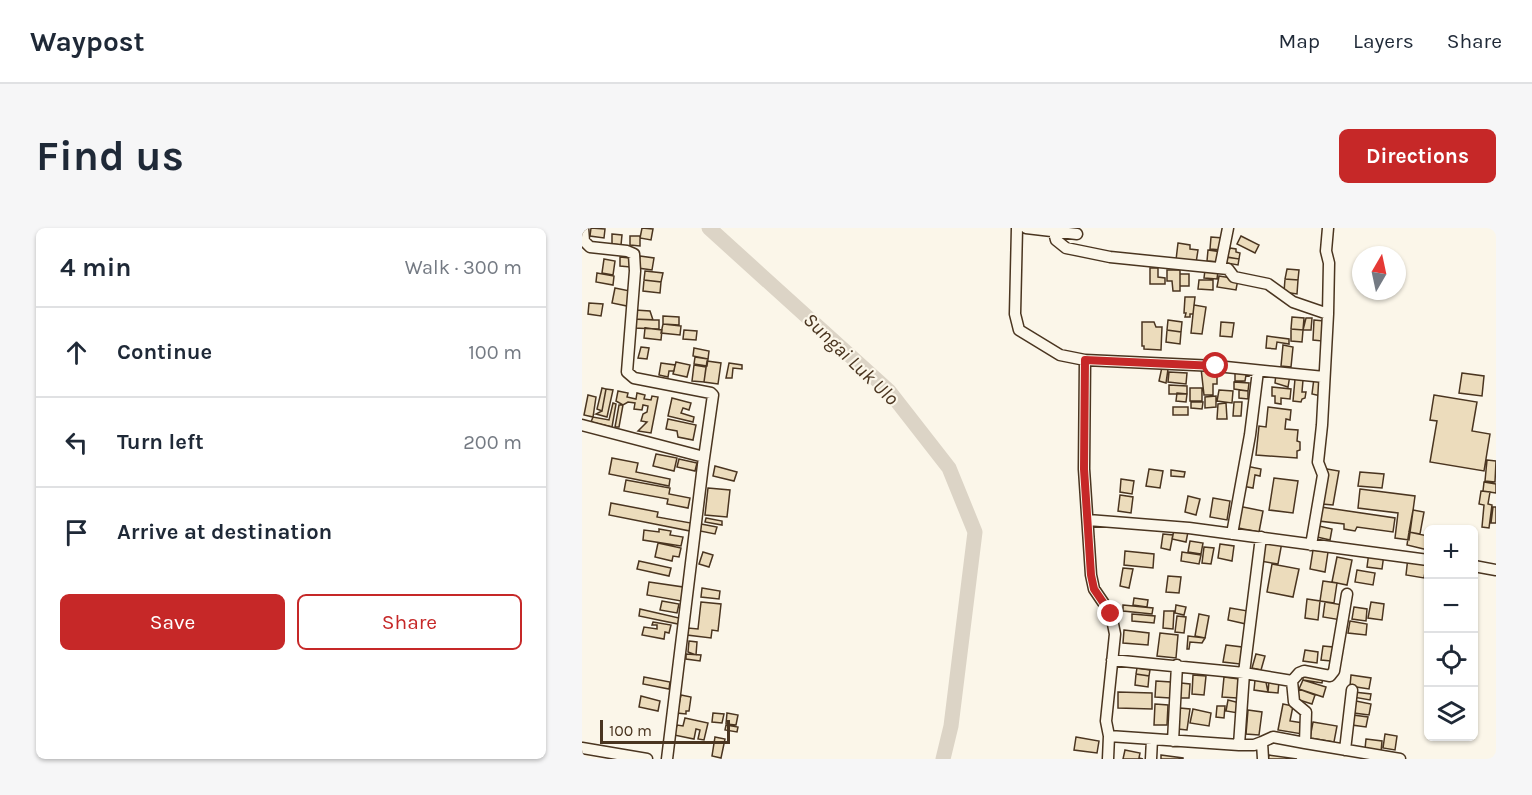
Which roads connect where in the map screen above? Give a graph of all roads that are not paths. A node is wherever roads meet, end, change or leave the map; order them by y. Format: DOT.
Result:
graph roads {
  1 [pos="583,228"];
  2 [pos="1017,228"];
  3 [pos="1026,228"];
  4 [pos="1228,228"];
  5 [pos="1328,228"];
  6 [pos="1054,232"];
  7 [pos="1077,234"];
  8 [pos="1220,268"];
  9 [pos="1328,314"];
  10 [pos="1085,360"];
  11 [pos="1258,371"];
  12 [pos="1324,377"];
  13 [pos="582,425"];
  14 [pos="704,457"];
  15 [pos="1088,520"];
  16 [pos="1232,534"];
  17 [pos="1261,537"];
  18 [pos="1311,545"];
  19 [pos="1424,559"];
  20 [pos="1478,567"];
  21 [pos="1496,570"];
  22 [pos="1347,594"];
  23 [pos="1112,660"];
  24 [pos="1177,665"];
  25 [pos="1244,673"];
  26 [pos="1287,679"];
  27 [pos="1352,690"];
  28 [pos="1109,736"];
  29 [pos="1152,739"];
  30 [pos="1173,741"];
  31 [pos="1262,742"];
  32 [pos="1305,743"];
  33 [pos="1239,745"];
  34 [pos="582,748"];
  35 [pos="1345,750"];
  36 [pos="1363,756"];
  37 [pos="647,759"];
  38 [pos="667,759"];
  39 [pos="1108,759"];
  40 [pos="1151,759"];
  41 [pos="1263,759"];
  42 [pos="1400,759"];
  1 -- 14 [label="street"];
  2 -- 10 [label="street"];
  3 -- 6 [label="street"];
  4 -- 8 [label="street"];
  5 -- 9 [label="street"];
  6 -- 7 [label="street"];
  6 -- 8 [label="street"];
  8 -- 9 [label="street"];
  9 -- 12 [label="street"];
  10 -- 11 [label="street"];
  10 -- 15 [label="street"];
  11 -- 12 [label="street"];
  11 -- 16 [label="street"];
  12 -- 18 [label="street"];
  13 -- 14 [label="street"];
  14 -- 38 [label="street"];
  15 -- 16 [label="street"];
  15 -- 23 [label="street"];
  16 -- 17 [label="street"];
  17 -- 18 [label="street"];
  17 -- 25 [label="street"];
  18 -- 19 [label="street"];
  20 -- 21 [label="street"];
  22 -- 26 [label="street"];
  23 -- 24 [label="street"];
  23 -- 28 [label="street"];
  24 -- 25 [label="street"];
  24 -- 30 [label="street"];
  25 -- 26 [label="street"];
  25 -- 33 [label="street"];
  26 -- 32 [label="street"];
  27 -- 35 [label="street"];
  28 -- 29 [label="street"];
  28 -- 39 [label="street"];
  29 -- 30 [label="street"];
  29 -- 40 [label="street"];
  30 -- 33 [label="street"];
  31 -- 32 [label="street"];
  31 -- 33 [label="street"];
  31 -- 41 [label="street"];
  32 -- 35 [label="street"];
  34 -- 37 [label="street"];
  35 -- 36 [label="street"];
  36 -- 42 [label="street"];
}
